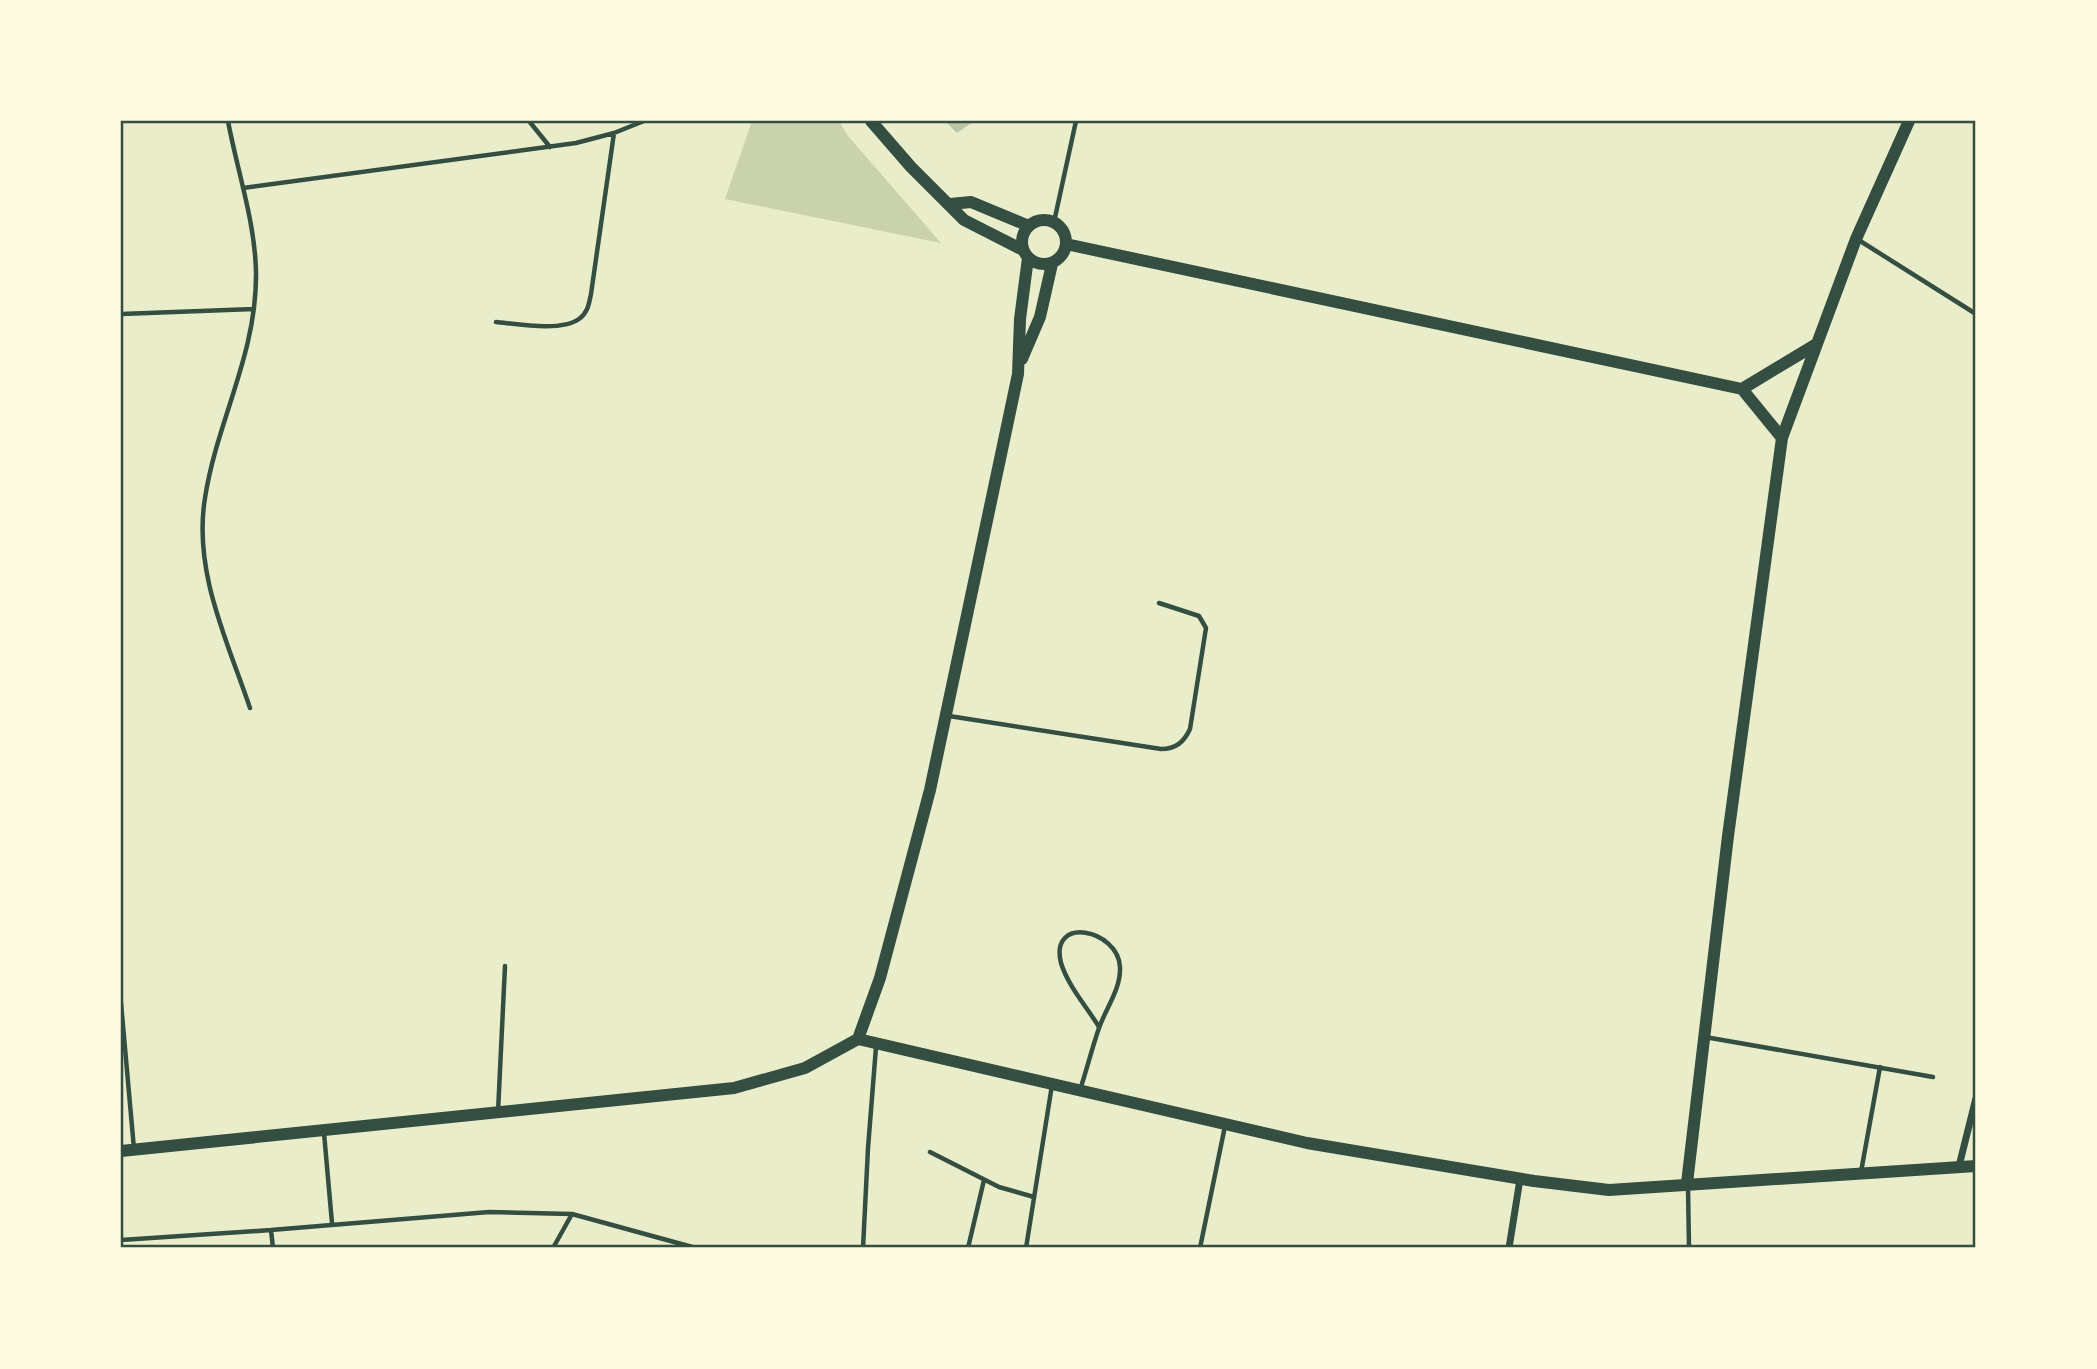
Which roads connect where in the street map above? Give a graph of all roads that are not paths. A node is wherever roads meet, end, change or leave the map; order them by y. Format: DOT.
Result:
graph roads {
  1 [pos="228,121"];
  2 [pos="529,121"];
  3 [pos="644,121"];
  4 [pos="871,121"];
  5 [pos="1076,121"];
  6 [pos="1909,121"];
  7 [pos="614,133"];
  8 [pos="550,147"];
  9 [pos="243,188"];
  10 [pos="950,204"];
  11 [pos="1054,222"];
  12 [pos="1029,226"];
  13 [pos="1856,239"];
  14 [pos="1066,244"];
  15 [pos="1026,254"];
  16 [pos="1052,264"];
  17 [pos="254,309"];
  18 [pos="121,314"];
  19 [pos="1976,314"];
  20 [pos="496,322"];
  21 [pos="1815,345"];
  22 [pos="1019,366"];
  23 [pos="1742,389"];
  24 [pos="1782,438"];
  25 [pos="1159,603"];
  26 [pos="250,708"];
  27 [pos="945,715"];
  28 [pos="505,966"];
  29 [pos="121,1003"];
  30 [pos="1099,1027"];
  31 [pos="1705,1037"];
  32 [pos="858,1039"];
  33 [pos="876,1043"];
  34 [pos="1880,1068"];
  35 [pos="1933,1077"];
  36 [pos="1052,1084"];
  37 [pos="1080,1090"];
  38 [pos="1976,1098"];
  39 [pos="498,1112"];
  40 [pos="1225,1124"];
  41 [pos="324,1129"];
  42 [pos="127,1150"];
  43 [pos="930,1152"];
  44 [pos="1959,1166"];
  45 [pos="1976,1166"];
  46 [pos="1861,1172"];
  47 [pos="1520,1179"];
  48 [pos="984,1180"];
  49 [pos="1688,1183"];
  50 [pos="1034,1197"];
  51 [pos="572,1214"];
  52 [pos="332,1223"];
  53 [pos="271,1230"];
  54 [pos="121,1240"];
  55 [pos="272,1248"];
  56 [pos="553,1248"];
  57 [pos="695,1248"];
  58 [pos="863,1248"];
  59 [pos="968,1248"];
  60 [pos="1026,1248"];
  61 [pos="1200,1248"];
  62 [pos="1509,1248"];
  63 [pos="1689,1248"];
  1 -- 9 [label="lane"];
  2 -- 8 [label="lane"];
  3 -- 7 [label="lane"];
  4 -- 10 [label="street"];
  5 -- 11 [label="lane"];
  6 -- 13 [label="street"];
  7 -- 8 [label="lane"];
  7 -- 20 [label="lane"];
  8 -- 9 [label="lane"];
  9 -- 17 [label="lane"];
  10 -- 12 [label="street"];
  10 -- 15 [label="street"];
  11 -- 12 [label="street"];
  11 -- 14 [label="street"];
  12 -- 15 [label="street"];
  13 -- 19 [label="lane"];
  13 -- 21 [label="street"];
  14 -- 16 [label="street"];
  14 -- 23 [label="street"];
  15 -- 16 [label="street"];
  15 -- 22 [label="street"];
  16 -- 22 [label="street"];
  17 -- 18 [label="lane"];
  17 -- 26 [label="lane"];
  21 -- 23 [label="street"];
  21 -- 24 [label="street"];
  22 -- 27 [label="street"];
  23 -- 24 [label="street"];
  24 -- 31 [label="street"];
  25 -- 27 [label="lane"];
  27 -- 32 [label="street"];
  28 -- 39 [label="lane"];
  29 -- 42 [label="lane"];
  30 -- 30 [label="lane"];
  30 -- 37 [label="lane"];
  31 -- 34 [label="lane"];
  31 -- 49 [label="street"];
  32 -- 33 [label="street"];
  32 -- 39 [label="street"];
  33 -- 36 [label="street"];
  33 -- 58 [label="lane"];
  34 -- 35 [label="lane"];
  34 -- 46 [label="lane"];
  36 -- 37 [label="street"];
  36 -- 50 [label="lane"];
  37 -- 40 [label="street"];
  38 -- 44 [label="street"];
  39 -- 41 [label="street"];
  40 -- 47 [label="street"];
  40 -- 61 [label="lane"];
  41 -- 42 [label="street"];
  41 -- 52 [label="lane"];
  43 -- 48 [label="lane"];
  44 -- 45 [label="street"];
  44 -- 46 [label="street"];
  46 -- 49 [label="street"];
  47 -- 49 [label="street"];
  47 -- 62 [label="street"];
  48 -- 50 [label="lane"];
  48 -- 59 [label="lane"];
  49 -- 63 [label="lane"];
  50 -- 60 [label="lane"];
  51 -- 52 [label="lane"];
  51 -- 56 [label="lane"];
  51 -- 57 [label="lane"];
  52 -- 53 [label="lane"];
  53 -- 54 [label="lane"];
  53 -- 55 [label="lane"];
}
